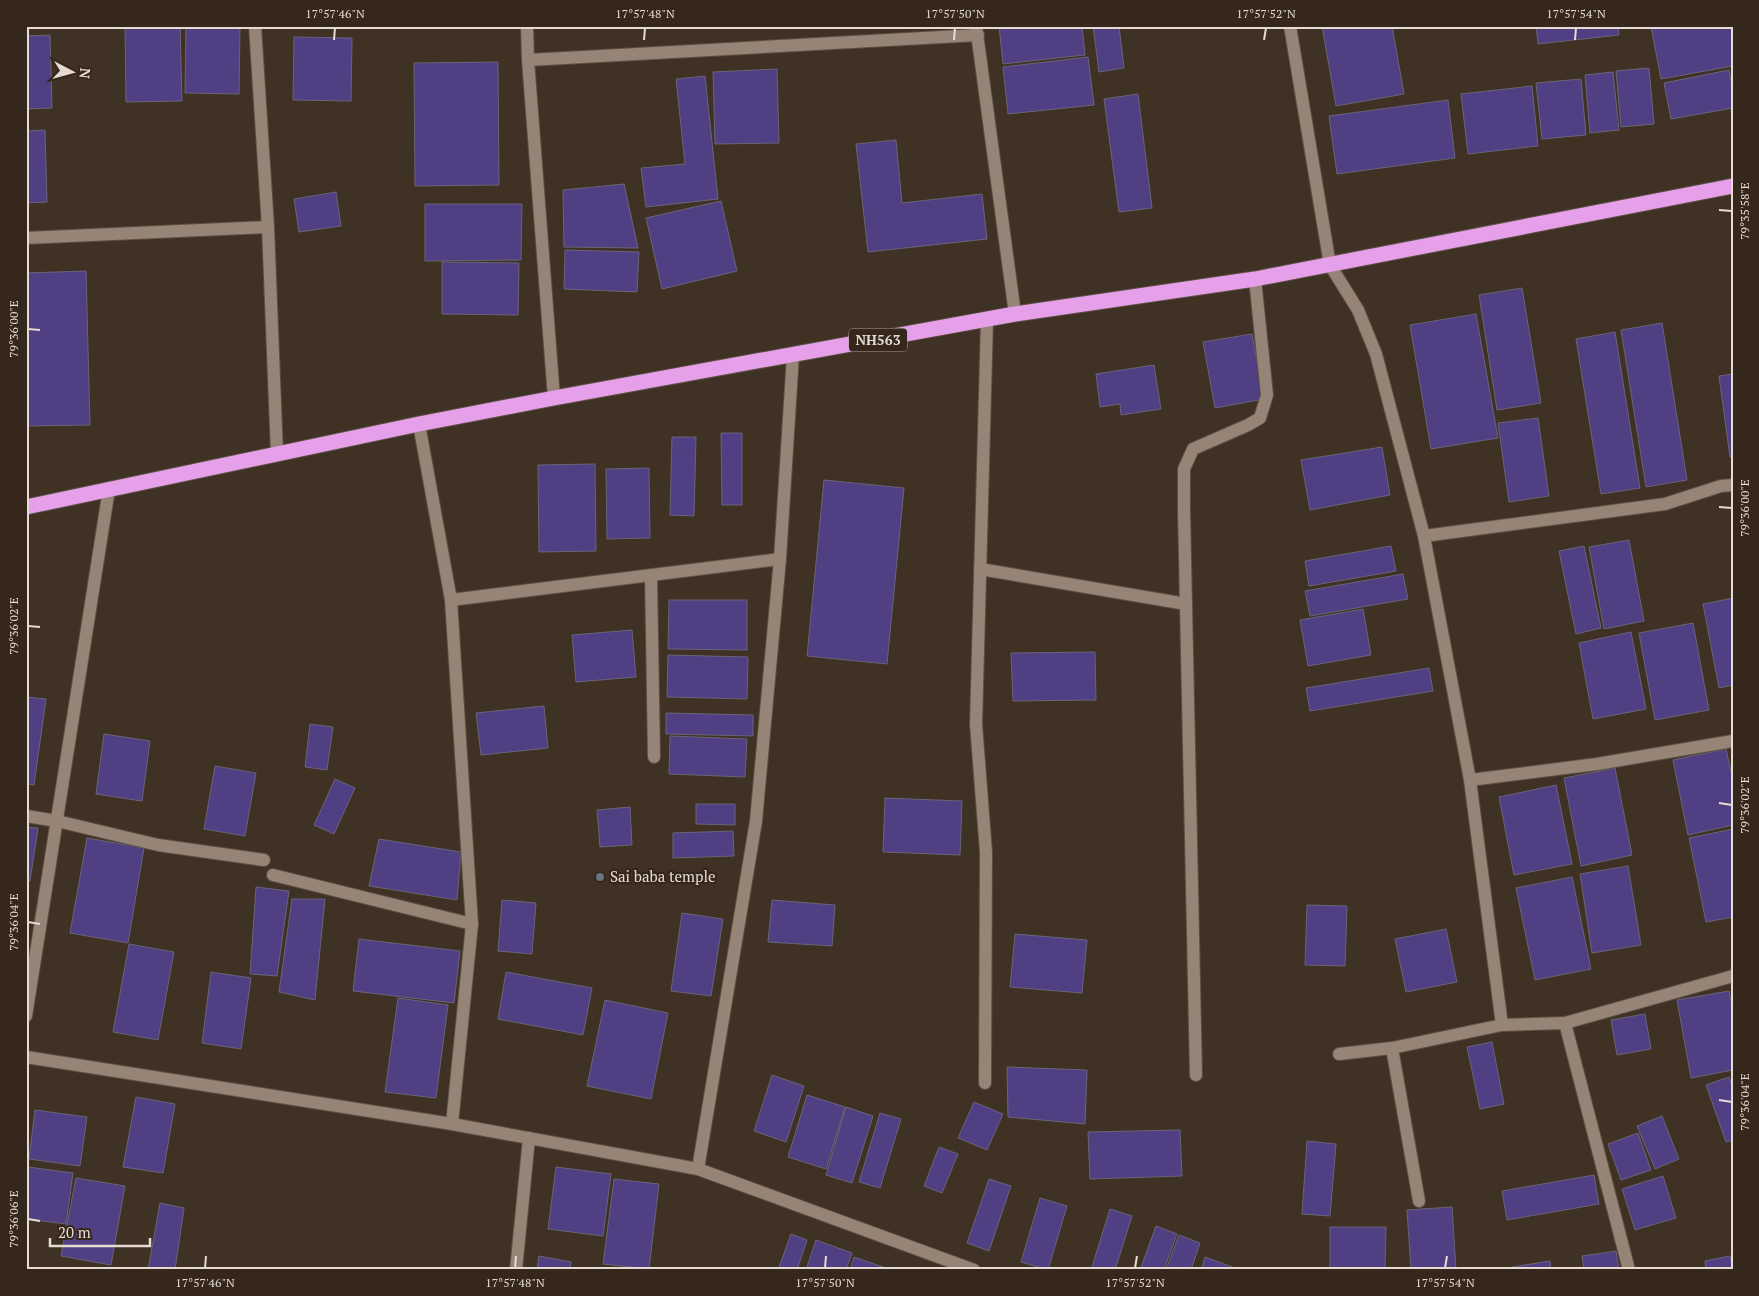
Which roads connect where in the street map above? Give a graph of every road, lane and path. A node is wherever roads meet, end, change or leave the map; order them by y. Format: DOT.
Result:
graph roads {
  1 [pos="255,26"];
  2 [pos="527,26"];
  3 [pos="1290,26"];
  4 [pos="977,30"];
  5 [pos="528,60"];
  6 [pos="1733,186"];
  7 [pos="268,227"];
  8 [pos="26,238"];
  9 [pos="1330,265"];
  10 [pos="1255,279"];
  11 [pos="1015,314"];
  12 [pos="987,320"];
  13 [pos="793,355"];
  14 [pos="554,398"];
  15 [pos="418,424"];
  16 [pos="277,454"];
  17 [pos="1733,485"];
  18 [pos="108,489"];
  19 [pos="26,507"];
  20 [pos="1424,536"];
  21 [pos="780,559"];
  22 [pos="980,569"];
  23 [pos="650,575"];
  24 [pos="451,600"];
  25 [pos="1186,604"];
  26 [pos="1733,741"];
  27 [pos="654,757"];
  28 [pos="1470,780"];
  29 [pos="26,816"];
  30 [pos="57,821"];
  31 [pos="264,860"];
  32 [pos="273,875"];
  33 [pos="472,924"];
  34 [pos="1733,976"];
  35 [pos="26,1016"];
  36 [pos="1565,1023"];
  37 [pos="1502,1024"];
  38 [pos="1392,1048"];
  39 [pos="1339,1054"];
  40 [pos="26,1057"];
  41 [pos="1196,1075"];
  42 [pos="985,1083"];
  43 [pos="452,1124"];
  44 [pos="530,1138"];
  45 [pos="698,1169"];
  46 [pos="1419,1201"];
  47 [pos="516,1270"];
  48 [pos="974,1270"];
  49 [pos="1629,1270"];
  1 -- 7 [label="street"];
  2 -- 5 [label="street"];
  3 -- 9 [label="street"];
  4 -- 5 [label="street"];
  4 -- 11 [label="street"];
  5 -- 14 [label="street"];
  6 -- 9 [label="highway, NH563"];
  7 -- 8 [label="street"];
  7 -- 16 [label="street"];
  9 -- 10 [label="highway, NH563"];
  9 -- 20 [label="street"];
  10 -- 11 [label="highway, NH563"];
  10 -- 25 [label="street"];
  11 -- 12 [label="highway, NH563"];
  12 -- 13 [label="highway, NH563"];
  12 -- 22 [label="street"];
  13 -- 14 [label="highway, NH563"];
  13 -- 21 [label="street"];
  14 -- 15 [label="highway, NH563"];
  15 -- 16 [label="highway, NH563"];
  15 -- 24 [label="street"];
  16 -- 18 [label="highway, NH563"];
  17 -- 20 [label="street"];
  18 -- 19 [label="highway, NH563"];
  18 -- 30 [label="street"];
  20 -- 28 [label="street"];
  21 -- 23 [label="street"];
  21 -- 45 [label="street"];
  22 -- 25 [label="street"];
  22 -- 42 [label="street"];
  23 -- 24 [label="street"];
  23 -- 27 [label="street"];
  24 -- 33 [label="street"];
  25 -- 41 [label="street"];
  26 -- 28 [label="street"];
  28 -- 37 [label="street"];
  29 -- 30 [label="street"];
  30 -- 31 [label="street"];
  30 -- 35 [label="street"];
  32 -- 33 [label="street"];
  33 -- 43 [label="street"];
  34 -- 36 [label="street"];
  36 -- 37 [label="street"];
  36 -- 49 [label="street"];
  37 -- 38 [label="street"];
  38 -- 39 [label="street"];
  38 -- 46 [label="street"];
  40 -- 43 [label="street"];
  43 -- 44 [label="street"];
  44 -- 45 [label="street"];
  44 -- 47 [label="street"];
  45 -- 48 [label="street"];
}
